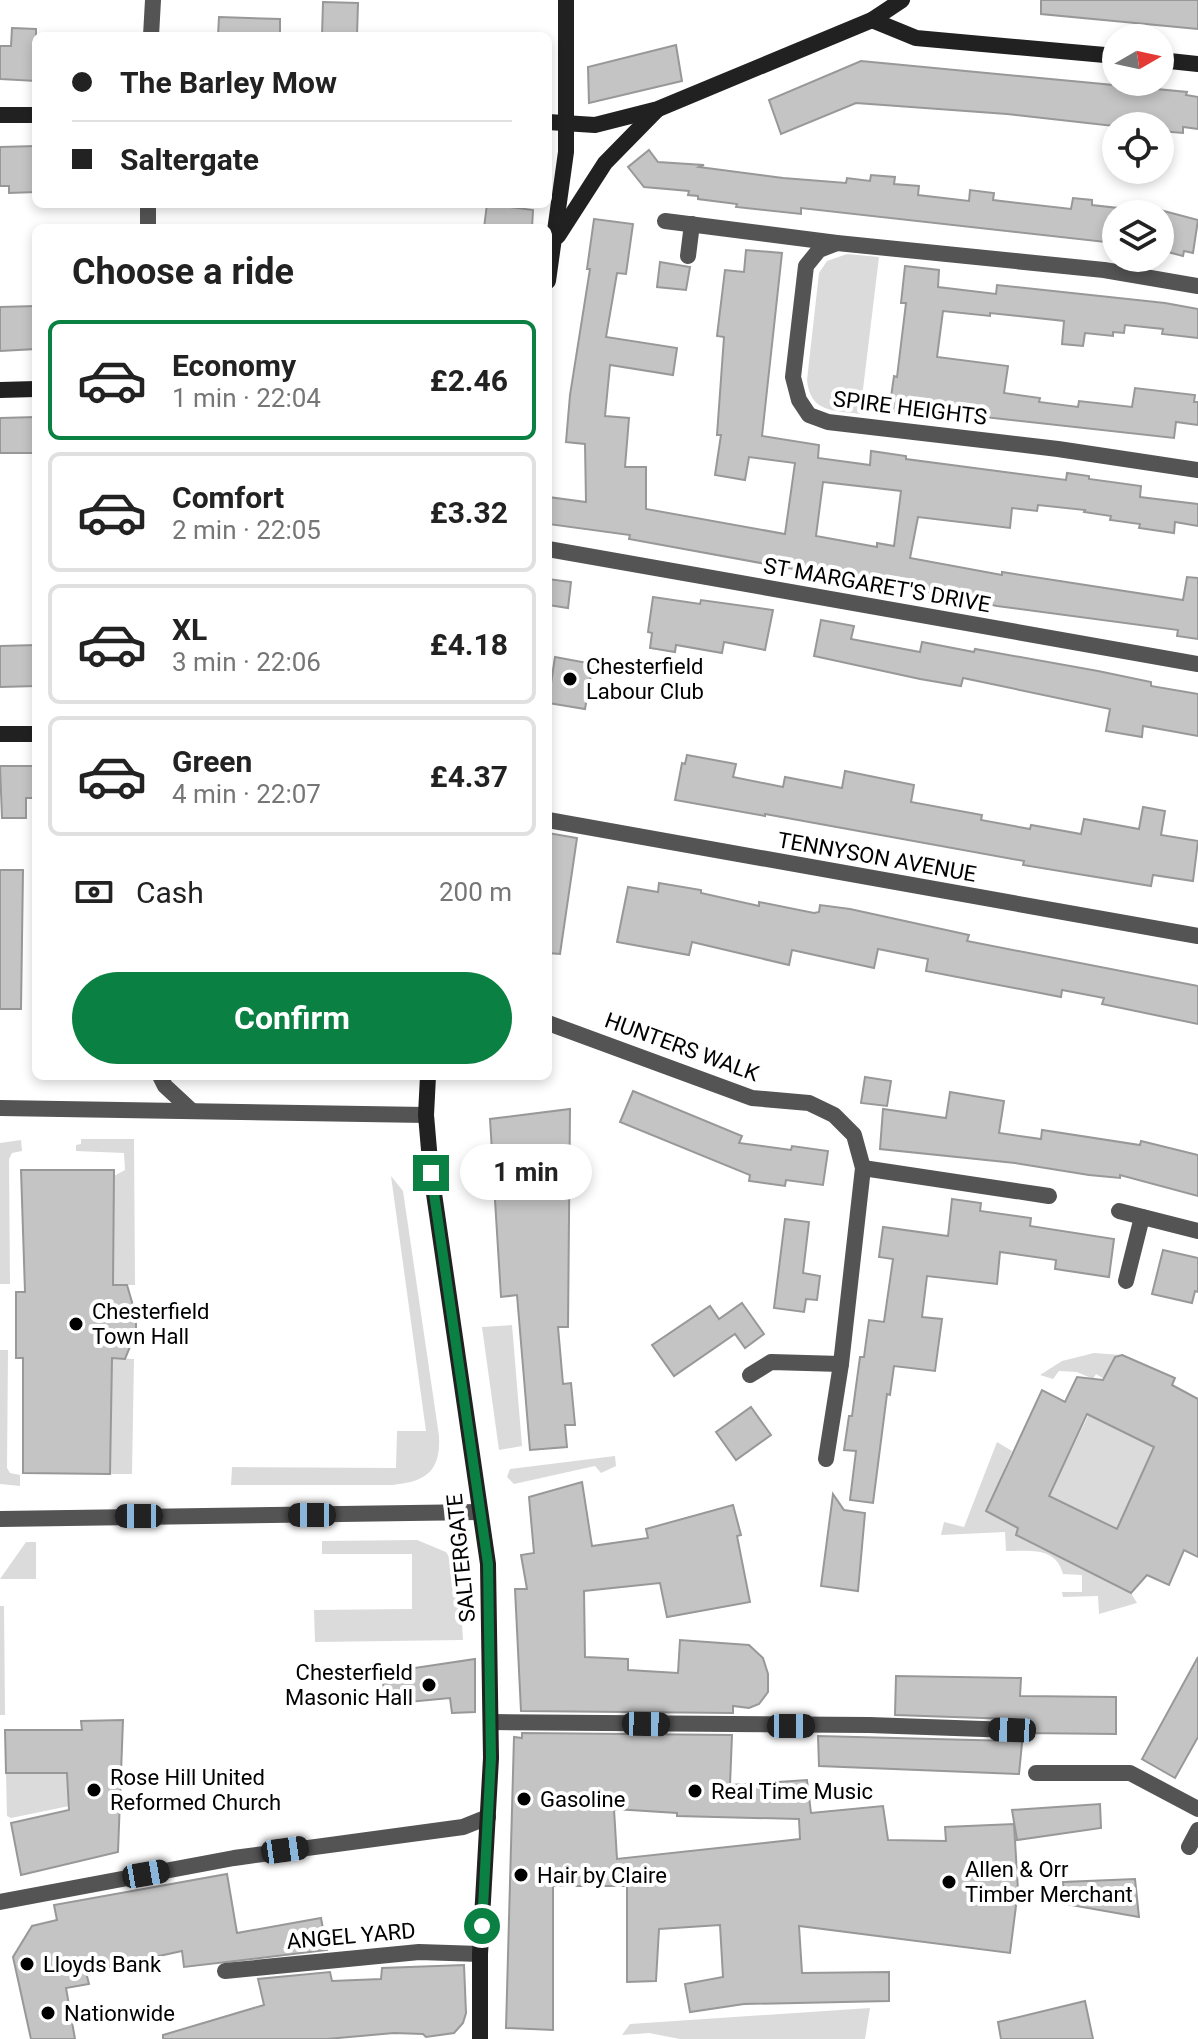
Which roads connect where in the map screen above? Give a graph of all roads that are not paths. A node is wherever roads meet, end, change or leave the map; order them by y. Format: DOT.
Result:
graph roads {
  1 [pos="153,0"];
  2 [pos="566,0"];
  3 [pos="902,0"];
  4 [pos="872,20"];
  5 [pos="151,32"];
  6 [pos="1102,55"];
  7 [pos="1174,61"];
  8 [pos="1198,64"];
  9 [pos="658,109"];
  10 [pos="0,115"];
  11 [pos="32,115"];
  12 [pos="552,122"];
  13 [pos="566,122"];
  14 [pos="665,221"];
  15 [pos="692,224"];
  16 [pos="555,240"];
  17 [pos="837,243"];
  18 [pos="688,256"];
  19 [pos="552,258"];
  20 [pos="1198,286"];
  21 [pos="32,389"];
  22 [pos="0,390"];
  23 [pos="1198,470"];
  24 [pos="552,550"];
  25 [pos="1198,664"];
  26 [pos="0,734"];
  27 [pos="32,734"];
  28 [pos="552,821"];
  29 [pos="1198,936"];
  30 [pos="552,1024"];
  31 [pos="163,1080"];
  32 [pos="428,1080"];
  33 [pos="0,1108"];
  34 [pos="192,1111"];
  35 [pos="426,1115"];
  36 [pos="863,1168"];
  37 [pos="1049,1196"];
  38 [pos="1119,1211"];
  39 [pos="1142,1217"];
  40 [pos="1198,1231"];
  41 [pos="1126,1281"];
  42 [pos="841,1364"];
  43 [pos="750,1375"];
  44 [pos="826,1459"];
  45 [pos="479,1512"];
  46 [pos="0,1519"];
  47 [pos="491,1722"];
  48 [pos="1012,1730"];
  49 [pos="1036,1773"];
  50 [pos="1198,1809"];
  51 [pos="488,1817"];
  52 [pos="1198,1830"];
  53 [pos="1189,1847"];
  54 [pos="0,1902"];
  55 [pos="480,1954"];
  56 [pos="225,1971"];
  57 [pos="480,2039"];
  1 -- 5 [label="street"];
  2 -- 13 [label="street"];
  3 -- 4 [label="street"];
  4 -- 6 [label="street"];
  4 -- 9 [label="street"];
  7 -- 8 [label="street"];
  9 -- 13 [label="street"];
  9 -- 16 [label="street"];
  10 -- 11 [label="street"];
  12 -- 13 [label="street"];
  13 -- 16 [label="street"];
  14 -- 15 [label="street"];
  15 -- 17 [label="street"];
  15 -- 18 [label="street"];
  16 -- 19 [label="street"];
  17 -- 20 [label="street"];
  17 -- 23 [label="street, SPIRE HEIGHTS"];
  21 -- 22 [label="street"];
  24 -- 25 [label="street, ST MARGARET'S DRIVE"];
  26 -- 27 [label="street"];
  28 -- 29 [label="street, TENNYSON AVENUE"];
  30 -- 36 [label="street, HUNTERS WALK"];
  31 -- 34 [label="street"];
  32 -- 35 [label="street, SALTERGATE"];
  33 -- 34 [label="street"];
  34 -- 35 [label="street"];
  35 -- 45 [label="street, SALTERGATE"];
  36 -- 37 [label="street"];
  36 -- 42 [label="street, HUNTERS WALK"];
  38 -- 39 [label="street"];
  39 -- 40 [label="street"];
  39 -- 41 [label="street"];
  42 -- 43 [label="street"];
  42 -- 44 [label="street, HUNTERS WALK"];
  45 -- 46 [label="street"];
  45 -- 47 [label="street, SALTERGATE"];
  47 -- 48 [label="street"];
  47 -- 51 [label="street, SALTERGATE"];
  49 -- 50 [label="street"];
  51 -- 54 [label="street"];
  51 -- 55 [label="street, SALTERGATE"];
  52 -- 53 [label="street"];
  55 -- 56 [label="street, ANGEL YARD"];
  55 -- 57 [label="street, SALTERGATE"];
}
